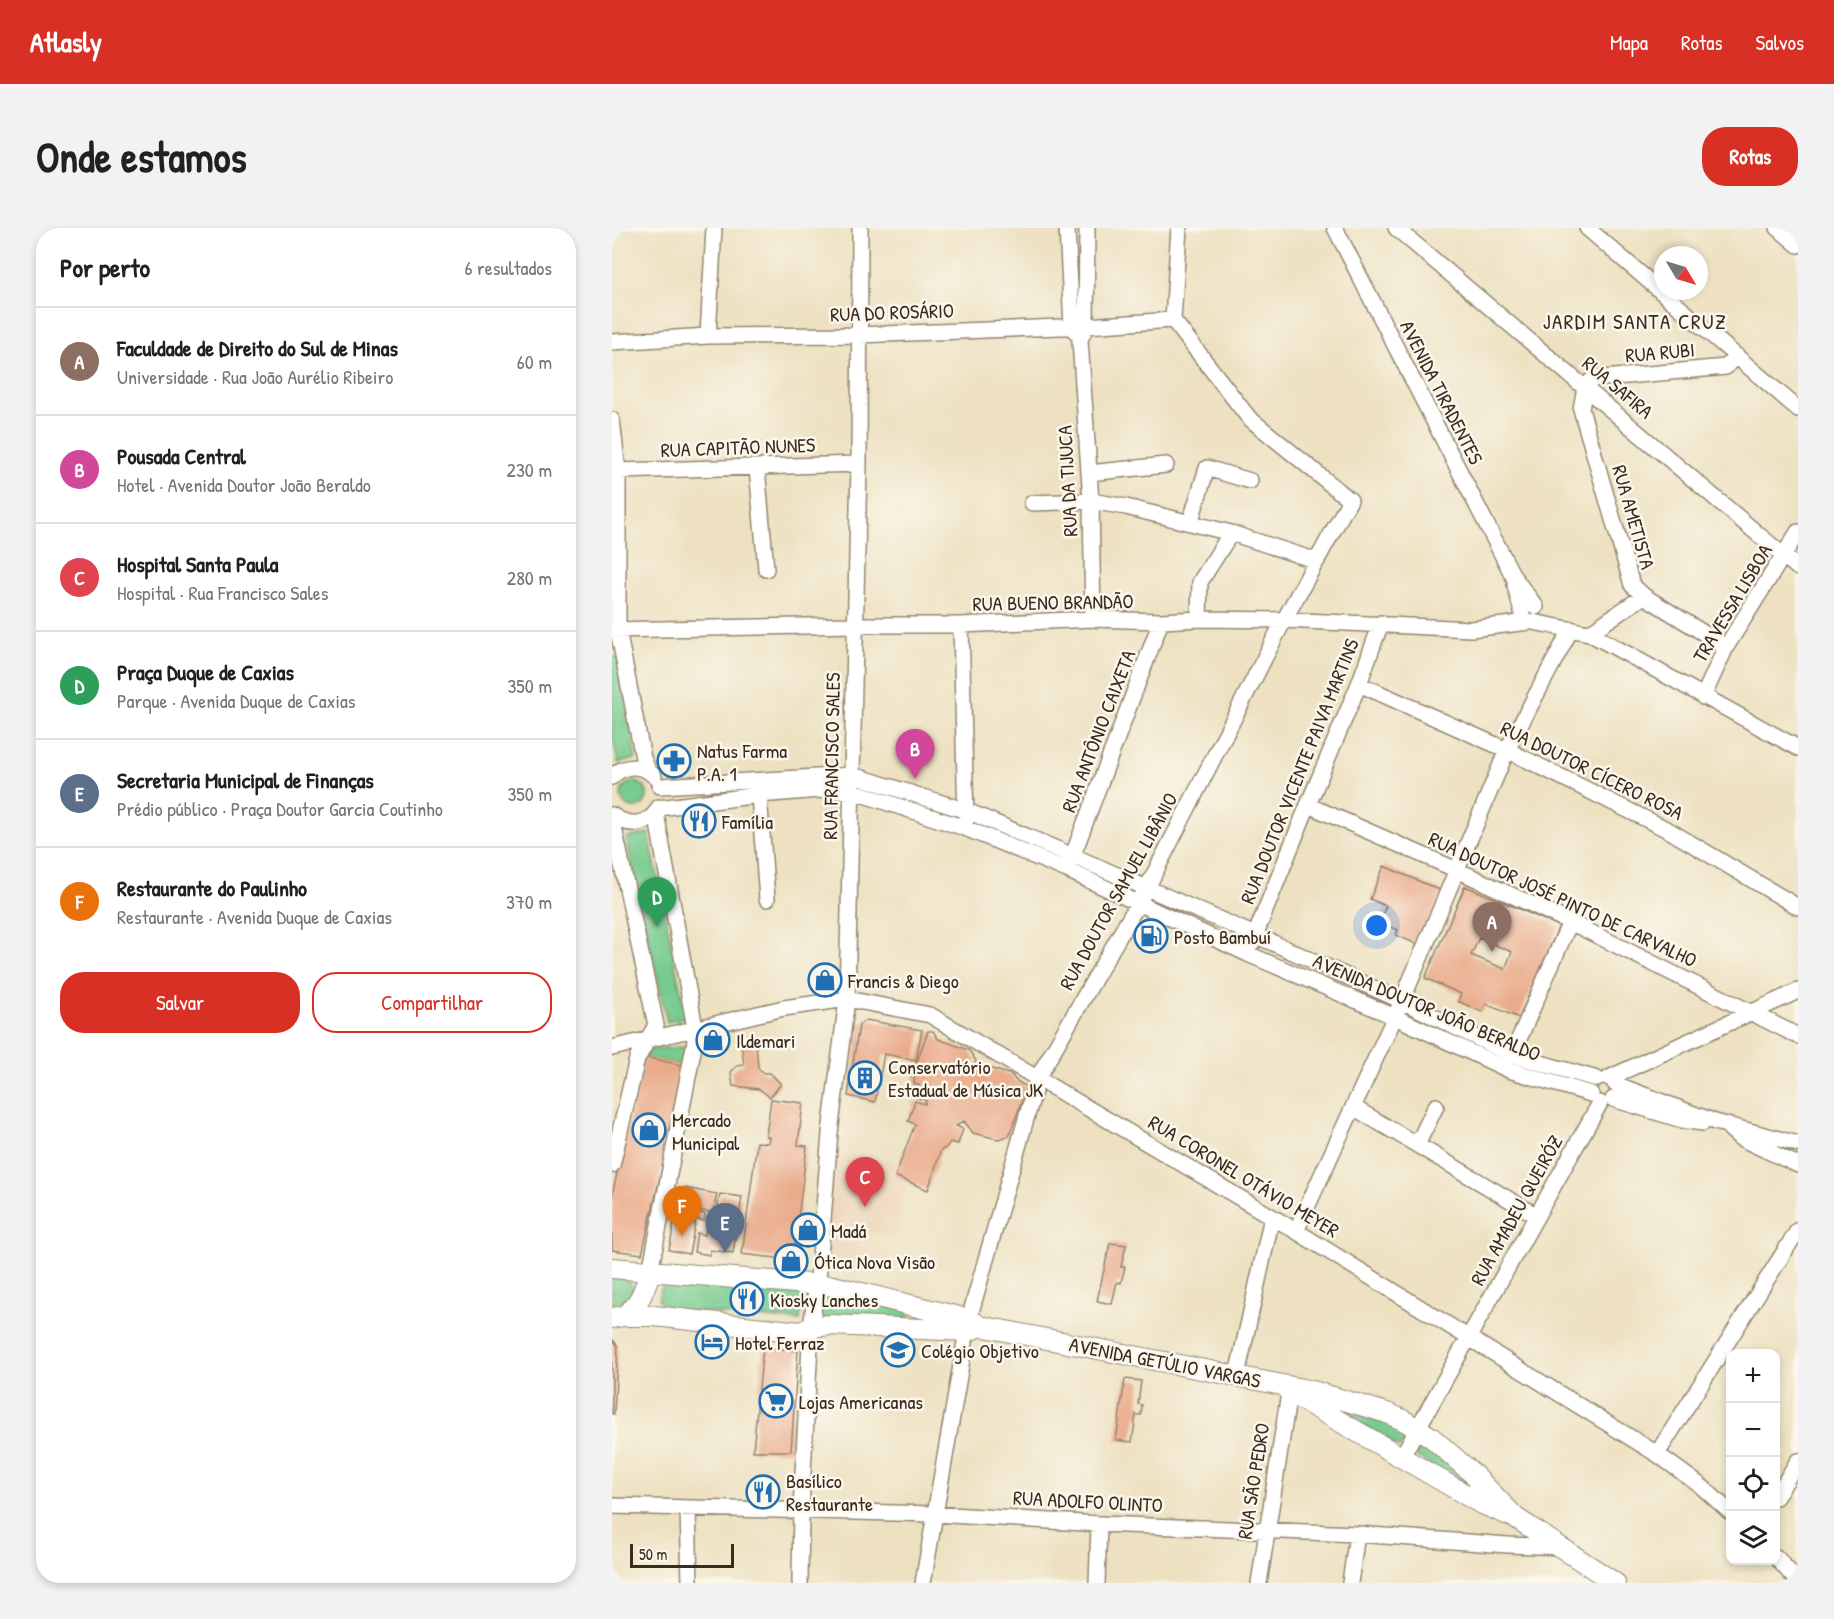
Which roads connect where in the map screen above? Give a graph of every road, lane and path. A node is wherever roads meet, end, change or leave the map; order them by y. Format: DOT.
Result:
graph roads {
  1 [pos="714,228"];
  2 [pos="860,228"];
  3 [pos="1067,228"];
  4 [pos="1087,228"];
  5 [pos="1179,228"];
  6 [pos="1335,228"];
  7 [pos="1396,228"];
  8 [pos="1587,228"];
  9 [pos="1778,228"];
  10 [pos="1798,245"];
  11 [pos="1173,320"];
  12 [pos="1079,331"];
  13 [pos="858,335"];
  14 [pos="708,336"];
  15 [pos="612,342"];
  16 [pos="1737,356"];
  17 [pos="1585,387"];
  18 [pos="1798,408"];
  19 [pos="612,420"];
  20 [pos="859,464"];
  21 [pos="1166,465"];
  22 [pos="757,468"];
  23 [pos="618,471"];
  24 [pos="1089,473"];
  25 [pos="1250,481"];
  26 [pos="1091,501"];
  27 [pos="1032,503"];
  28 [pos="1190,523"];
  29 [pos="1798,532"];
  30 [pos="1231,533"];
  31 [pos="1784,557"];
  32 [pos="1317,561"];
  33 [pos="1798,568"];
  34 [pos="766,569"];
  35 [pos="1644,596"];
  36 [pos="1530,615"];
  37 [pos="1093,619"];
  38 [pos="1199,619"];
  39 [pos="1284,620"];
  40 [pos="1161,621"];
  41 [pos="1381,624"];
  42 [pos="855,625"];
  43 [pos="961,625"];
  44 [pos="1564,627"];
  45 [pos="615,630"];
  46 [pos="1589,633"];
  47 [pos="1726,647"];
  48 [pos="1359,684"];
  49 [pos="1703,697"];
  50 [pos="1798,748"];
  51 [pos="1507,750"];
  52 [pos="650,772"];
  53 [pos="853,774"];
  54 [pos="612,777"];
  55 [pos="660,786"];
  56 [pos="852,791"];
  57 [pos="759,795"];
  58 [pos="1308,805"];
  59 [pos="658,810"];
  60 [pos="967,812"];
  61 [pos="612,817"];
  62 [pos="965,828"];
  63 [pos="1070,863"];
  64 [pos="1457,870"];
  65 [pos="1148,888"];
  66 [pos="767,899"];
  67 [pos="1139,902"];
  68 [pos="1798,907"];
  69 [pos="1570,922"];
  70 [pos="1256,935"];
  71 [pos="1248,954"];
  72 [pos="1798,992"];
  73 [pos="847,999"];
  74 [pos="1402,1001"];
  75 [pos="1751,1013"];
  76 [pos="1395,1017"];
  77 [pos="695,1028"];
  78 [pos="1798,1036"];
  79 [pos="647,1040"];
  80 [pos="612,1048"];
  81 [pos="1512,1055"];
  82 [pos="1038,1077"];
  83 [pos="1607,1080"];
  84 [pos="1601,1098"];
  85 [pos="1436,1106"];
  86 [pos="1353,1107"];
  87 [pos="1721,1123"];
  88 [pos="1798,1144"];
  89 [pos="1417,1145"];
  90 [pos="612,1165"];
  91 [pos="1798,1165"];
  92 [pos="1537,1216"];
  93 [pos="1272,1217"];
  94 [pos="1798,1230"];
  95 [pos="1296,1231"];
  96 [pos="612,1268"];
  97 [pos="658,1272"];
  98 [pos="817,1284"];
  99 [pos="911,1304"];
  100 [pos="617,1317"];
  101 [pos="659,1317"];
  102 [pos="972,1325"];
  103 [pos="811,1327"];
  104 [pos="908,1328"];
  105 [pos="1468,1338"];
  106 [pos="1238,1376"];
  107 [pos="1286,1388"];
  108 [pos="1418,1429"];
  109 [pos="1657,1454"];
  110 [pos="1401,1458"];
  111 [pos="1798,1461"];
  112 [pos="1780,1490"];
  113 [pos="612,1506"];
  114 [pos="688,1509"];
  115 [pos="801,1509"];
  116 [pos="1730,1511"];
  117 [pos="934,1514"];
  118 [pos="1523,1522"];
  119 [pos="1099,1524"];
  120 [pos="1266,1530"];
  121 [pos="1357,1534"];
  122 [pos="1508,1545"];
  123 [pos="1561,1547"];
  124 [pos="1780,1562"];
  125 [pos="1798,1582"];
  126 [pos="690,1583"];
  127 [pos="800,1583"];
  128 [pos="923,1583"];
  129 [pos="1097,1583"];
  130 [pos="1259,1583"];
  131 [pos="1350,1583"];
  132 [pos="1615,1583"];
  1 -- 14 [label="street"];
  2 -- 13 [label="street, RUA FRANCISCO SALES"];
  3 -- 12 [label="street, RUA DA TIJUCA"];
  4 -- 12 [label="street, RUA DA TIJUCA"];
  5 -- 11 [label="street"];
  6 -- 36 [label="street, AVENIDA TIRADENTES"];
  7 -- 17 [label="street, RUA SAFIRA"];
  8 -- 16 [label="street"];
  9 -- 10 [label="street"];
  11 -- 12 [label="street, RUA DO ROSÁRIO"];
  11 -- 32 [label="street, RUA DOUTOR SAMUEL LIBÂNIO"];
  12 -- 13 [label="street, RUA DO ROSÁRIO"];
  12 -- 24 [label="street, RUA DA TIJUCA"];
  13 -- 14 [label="street, RUA DO ROSÁRIO"];
  13 -- 20 [label="street, RUA FRANCISCO SALES"];
  14 -- 15 [label="street, RUA DO ROSÁRIO"];
  16 -- 17 [label="street, RUA RUBI"];
  16 -- 18 [label="street"];
  17 -- 31 [label="street, RUA SAFIRA"];
  17 -- 35 [label="street, RUA AMETISTA"];
  19 -- 23 [label="street"];
  20 -- 22 [label="street, RUA CAPITÃO NUNES"];
  20 -- 42 [label="street, RUA FRANCISCO SALES"];
  21 -- 24 [label="street"];
  22 -- 23 [label="street, RUA CAPITÃO NUNES"];
  22 -- 34 [label="street"];
  23 -- 45 [label="street"];
  24 -- 26 [label="street, RUA DA TIJUCA"];
  25 -- 28 [label="street"];
  26 -- 27 [label="street"];
  26 -- 28 [label="street"];
  26 -- 37 [label="street, RUA DA TIJUCA"];
  28 -- 30 [label="street"];
  29 -- 31 [label="street, TRAVESSA LISBOA"];
  30 -- 32 [label="street"];
  30 -- 38 [label="street"];
  31 -- 33 [label="street, RUA SAFIRA"];
  31 -- 47 [label="street, TRAVESSA LISBOA"];
  32 -- 39 [label="street, RUA DOUTOR SAMUEL LIBÂNIO"];
  35 -- 46 [label="street"];
  35 -- 47 [label="street, RUA AMETISTA"];
  36 -- 41 [label="street, RUA BUENO BRANDÃO"];
  36 -- 44 [label="street, RUA BUENO BRANDÃO"];
  37 -- 40 [label="street, RUA BUENO BRANDÃO"];
  37 -- 43 [label="street, RUA BUENO BRANDÃO"];
  38 -- 39 [label="street, RUA BUENO BRANDÃO"];
  38 -- 40 [label="street, RUA BUENO BRANDÃO"];
  39 -- 41 [label="street, RUA BUENO BRANDÃO"];
  39 -- 65 [label="street, RUA DOUTOR SAMUEL LIBÂNIO"];
  40 -- 63 [label="street, RUA ANTÔNIO CAIXETA"];
  41 -- 48 [label="street, RUA DOUTOR VICENTE PAIVA MARTINS"];
  42 -- 43 [label="street, RUA BUENO BRANDÃO"];
  42 -- 45 [label="street, RUA BUENO BRANDÃO"];
  42 -- 53 [label="street, RUA FRANCISCO SALES"];
  43 -- 60 [label="street"];
  44 -- 46 [label="street, RUA BUENO BRANDÃO"];
  44 -- 51 [label="street"];
  45 -- 52 [label="street"];
  46 -- 49 [label="street, RUA BUENO BRANDÃO"];
  47 -- 49 [label="street, TRAVESSA LISBOA"];
  48 -- 51 [label="street, RUA DOUTOR CÍCERO ROSA"];
  48 -- 58 [label="street, RUA DOUTOR VICENTE PAIVA MARTINS"];
  49 -- 50 [label="street, RUA BUENO BRANDÃO"];
  51 -- 64 [label="street"];
  51 -- 68 [label="street, RUA DOUTOR CÍCERO ROSA"];
  52 -- 54 [label="street"];
  52 -- 55 [label="street"];
  53 -- 55 [label="street, AVENIDA DOUTOR JOÃO BERALDO"];
  53 -- 56 [label="street, RUA FRANCISCO SALES"];
  53 -- 60 [label="street, AVENIDA DOUTOR JOÃO BERALDO"];
  55 -- 59 [label="street"];
  56 -- 57 [label="street, AVENIDA DOUTOR JOÃO BERALDO"];
  56 -- 62 [label="street, AVENIDA DOUTOR JOÃO BERALDO"];
  56 -- 73 [label="street, RUA FRANCISCO SALES"];
  57 -- 59 [label="street, AVENIDA DOUTOR JOÃO BERALDO"];
  57 -- 66 [label="street"];
  58 -- 64 [label="street, RUA DOUTOR JOSÉ PINTO DE CARVALHO"];
  58 -- 70 [label="street, RUA DOUTOR VICENTE PAIVA MARTINS"];
  59 -- 61 [label="street, AVENIDA DOUTOR JOÃO BERALDO"];
  59 -- 77 [label="street"];
  60 -- 62 [label="street"];
  60 -- 63 [label="street, AVENIDA DOUTOR JOÃO BERALDO"];
  61 -- 79 [label="street"];
  62 -- 63 [label="street, AVENIDA DOUTOR JOÃO BERALDO"];
  63 -- 65 [label="street, AVENIDA DOUTOR JOÃO BERALDO"];
  63 -- 67 [label="street, AVENIDA DOUTOR JOÃO BERALDO"];
  64 -- 69 [label="street, RUA DOUTOR JOSÉ PINTO DE CARVALHO"];
  64 -- 74 [label="street"];
  65 -- 67 [label="street, RUA DOUTOR SAMUEL LIBÂNIO"];
  65 -- 70 [label="street, AVENIDA DOUTOR JOÃO BERALDO"];
  67 -- 71 [label="street, AVENIDA DOUTOR JOÃO BERALDO"];
  67 -- 82 [label="street, RUA DOUTOR SAMUEL LIBÂNIO"];
  69 -- 75 [label="street, RUA DOUTOR JOSÉ PINTO DE CARVALHO"];
  69 -- 81 [label="street"];
  70 -- 71 [label="street"];
  70 -- 74 [label="street, AVENIDA DOUTOR JOÃO BERALDO"];
  71 -- 76 [label="street, AVENIDA DOUTOR JOÃO BERALDO"];
  72 -- 75 [label="street"];
  73 -- 77 [label="street, RUA CORONEL OTÁVIO MEYER"];
  73 -- 82 [label="street, RUA CORONEL OTÁVIO MEYER"];
  73 -- 98 [label="street, RUA FRANCISCO SALES"];
  74 -- 76 [label="street"];
  74 -- 81 [label="street, AVENIDA DOUTOR JOÃO BERALDO"];
  75 -- 78 [label="street, RUA DOUTOR JOSÉ PINTO DE CARVALHO"];
  75 -- 83 [label="street"];
  76 -- 84 [label="street, AVENIDA DOUTOR JOÃO BERALDO"];
  76 -- 86 [label="street"];
  77 -- 79 [label="street, RUA CORONEL OTÁVIO MEYER"];
  77 -- 97 [label="street"];
  79 -- 80 [label="street, RUA CORONEL OTÁVIO MEYER"];
  79 -- 90 [label="street"];
  81 -- 83 [label="street, AVENIDA DOUTOR JOÃO BERALDO"];
  82 -- 93 [label="street, RUA CORONEL OTÁVIO MEYER"];
  82 -- 102 [label="street, RUA DOUTOR SAMUEL LIBÂNIO"];
  83 -- 84 [label="street"];
  83 -- 84 [label="street"];
  83 -- 87 [label="street, AVENIDA DOUTOR JOÃO BERALDO"];
  84 -- 87 [label="street, AVENIDA DOUTOR JOÃO BERALDO"];
  84 -- 92 [label="street, RUA AMADEU QUEIRÓZ"];
  85 -- 89 [label="street"];
  86 -- 89 [label="street"];
  86 -- 95 [label="street"];
  87 -- 88 [label="street, AVENIDA DOUTOR JOÃO BERALDO"];
  87 -- 91 [label="street, AVENIDA DOUTOR JOÃO BERALDO"];
  89 -- 92 [label="street"];
  92 -- 105 [label="street, RUA AMADEU QUEIRÓZ"];
  93 -- 95 [label="street, RUA CORONEL OTÁVIO MEYER"];
  93 -- 106 [label="street"];
  94 -- 109 [label="street"];
  95 -- 105 [label="street, RUA CORONEL OTÁVIO MEYER"];
  96 -- 97 [label="main road, AVENIDA GETÚLIO VARGAS"];
  97 -- 98 [label="main road, AVENIDA GETÚLIO VARGAS"];
  97 -- 100 [label="main road"];
  97 -- 101 [label="main road"];
  98 -- 99 [label="main road, AVENIDA GETÚLIO VARGAS"];
  98 -- 103 [label="street, RUA FRANCISCO SALES"];
  99 -- 102 [label="main road, AVENIDA GETÚLIO VARGAS"];
  99 -- 104 [label="main road"];
  100 -- 101 [label="main road, AVENIDA GETÚLIO VARGAS"];
  101 -- 103 [label="main road, AVENIDA GETÚLIO VARGAS"];
  102 -- 104 [label="main road, AVENIDA GETÚLIO VARGAS"];
  102 -- 106 [label="main road, AVENIDA GETÚLIO VARGAS"];
  102 -- 117 [label="street, RUA DOUTOR SAMUEL LIBÂNIO"];
  103 -- 104 [label="main road, AVENIDA GETÚLIO VARGAS"];
  103 -- 115 [label="street, RUA FRANCISCO SALES"];
  105 -- 108 [label="street, RUA AMADEU QUEIRÓZ"];
  105 -- 109 [label="street, RUA CORONEL OTÁVIO MEYER"];
  106 -- 107 [label="main road, AVENIDA GETÚLIO VARGAS"];
  107 -- 108 [label="main road, AVENIDA GETÚLIO VARGAS"];
  107 -- 110 [label="main road"];
  107 -- 120 [label="street, RUA SÃO PEDRO"];
  108 -- 110 [label="street, RUA AMADEU QUEIRÓZ"];
  108 -- 118 [label="main road, AVENIDA GETÚLIO VARGAS"];
  109 -- 116 [label="street, RUA CORONEL OTÁVIO MEYER"];
  110 -- 118 [label="main road"];
  111 -- 112 [label="street"];
  113 -- 114 [label="street, RUA ADOLFO OLINTO"];
  114 -- 115 [label="street, RUA ADOLFO OLINTO"];
  114 -- 126 [label="street"];
  115 -- 117 [label="street, RUA ADOLFO OLINTO"];
  115 -- 127 [label="street, RUA FRANCISCO SALES"];
  117 -- 119 [label="street, RUA ADOLFO OLINTO"];
  117 -- 128 [label="street, RUA DOUTOR SAMUEL LIBÂNIO"];
  118 -- 122 [label="street"];
  118 -- 123 [label="main road"];
  119 -- 120 [label="street, RUA ADOLFO OLINTO"];
  119 -- 129 [label="street"];
  120 -- 121 [label="street, RUA ADOLFO OLINTO"];
  120 -- 130 [label="street, RUA SÃO PEDRO"];
  121 -- 122 [label="street, RUA ADOLFO OLINTO"];
  121 -- 131 [label="street"];
  122 -- 123 [label="street, RUA ADOLFO OLINTO"];
  123 -- 132 [label="main road"];
  124 -- 125 [label="street"];
}
